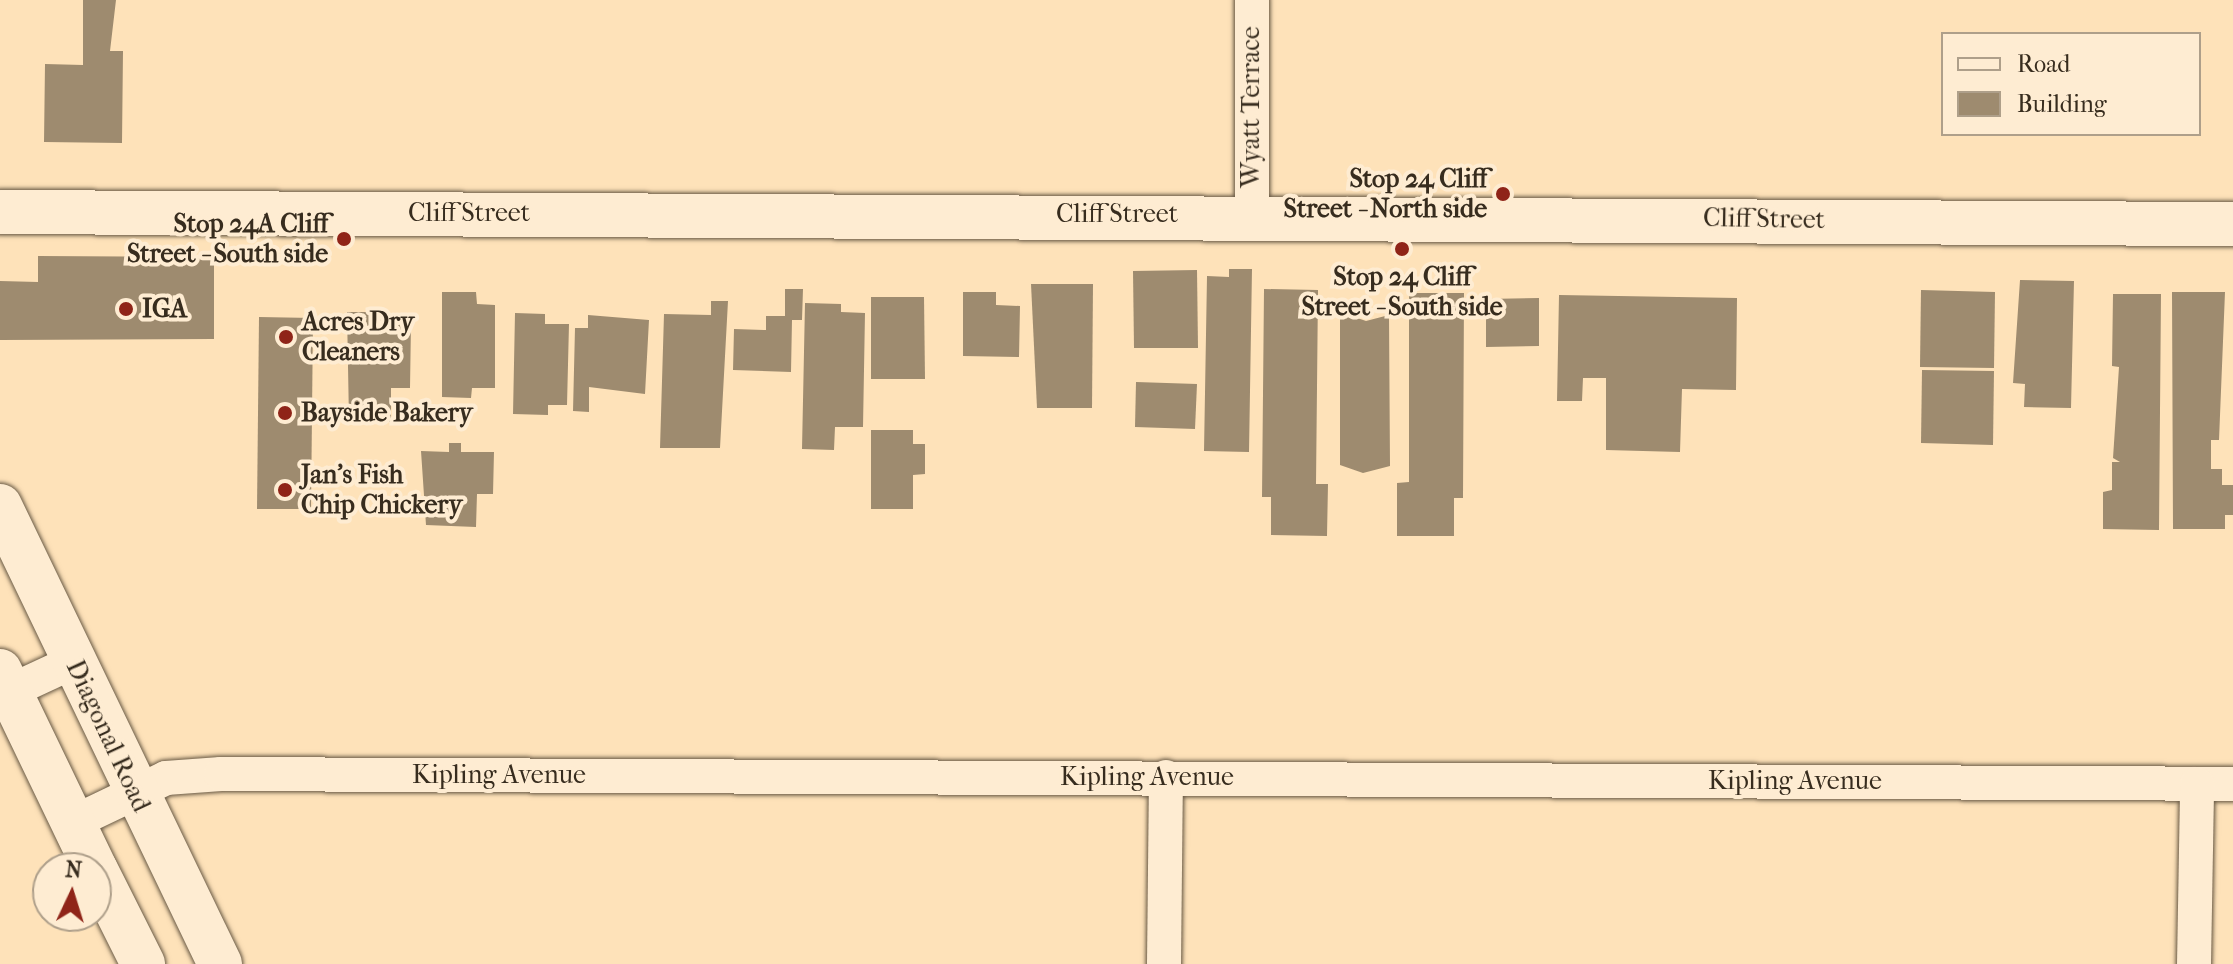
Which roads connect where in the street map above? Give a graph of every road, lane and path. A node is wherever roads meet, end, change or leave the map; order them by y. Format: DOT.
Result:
graph roads {
  1 [pos="1252,0"];
  2 [pos="0,212"];
  3 [pos="1252,215"];
  4 [pos="2233,224"];
  5 [pos="0,506"];
  6 [pos="73,662"];
  7 [pos="3,686"];
  8 [pos="1166,777"];
  9 [pos="2197,784"];
  10 [pos="2233,784"];
  11 [pos="131,789"];
  12 [pos="72,823"];
  13 [pos="87,852"];
  14 [pos="112,901"];
  15 [pos="143,964"];
  16 [pos="220,964"];
  17 [pos="1164,964"];
  18 [pos="2194,964"];
  1 -- 3 [label="street, Wyatt Terrace"];
  2 -- 3 [label="street, Cliff Street"];
  3 -- 4 [label="street, Cliff Street"];
  5 -- 6 [label="street, Diagonal Road"];
  6 -- 7 [label="street"];
  6 -- 11 [label="street, Diagonal Road"];
  7 -- 12 [label="street"];
  8 -- 9 [label="street, Kipling Avenue"];
  8 -- 11 [label="street, Kipling Avenue"];
  8 -- 17 [label="street"];
  9 -- 10 [label="street, Kipling Avenue"];
  9 -- 18 [label="street"];
  11 -- 12 [label="street, Kipling Avenue"];
  11 -- 16 [label="street, Diagonal Road"];
  12 -- 13 [label="street"];
  14 -- 15 [label="street"];
}
